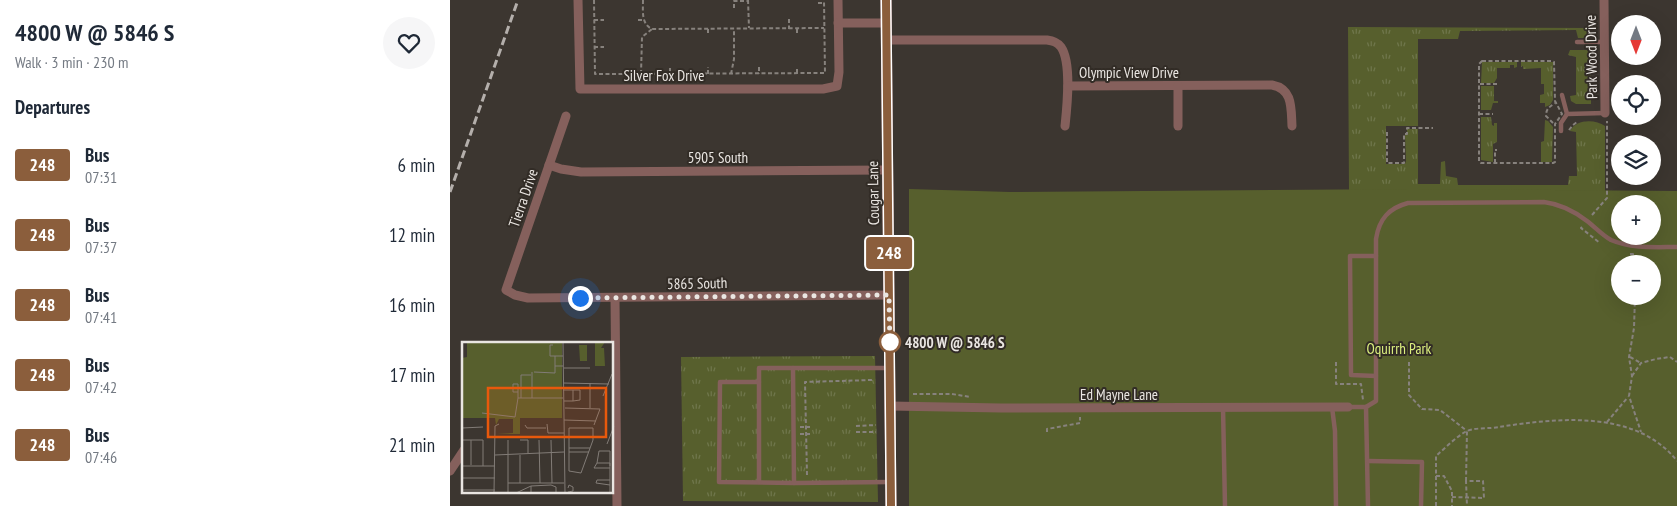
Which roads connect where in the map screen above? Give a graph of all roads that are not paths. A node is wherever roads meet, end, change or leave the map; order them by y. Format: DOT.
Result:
graph roads {
  1 [pos="578,0"];
  2 [pos="838,0"];
  3 [pos="886,0"];
  4 [pos="1604,0"];
  5 [pos="838,23"];
  6 [pos="886,23"];
  7 [pos="886,40"];
  8 [pos="1577,42"];
  9 [pos="1604,42"];
  10 [pos="1068,86"];
  11 [pos="1178,86"];
  12 [pos="1562,95"];
  13 [pos="1605,113"];
  14 [pos="1567,114"];
  15 [pos="566,116"];
  16 [pos="1064,126"];
  17 [pos="1178,126"];
  18 [pos="1292,126"];
  19 [pos="1561,131"];
  20 [pos="549,165"];
  21 [pos="888,170"];
  22 [pos="1677,247"];
  23 [pos="1376,256"];
  24 [pos="506,290"];
  25 [pos="889,295"];
  26 [pos="614,298"];
  27 [pos="794,368"];
  28 [pos="890,368"];
  29 [pos="1376,376"];
  30 [pos="759,382"];
  31 [pos="890,406"];
  32 [pos="1223,407"];
  33 [pos="1332,407"];
  34 [pos="1348,407"];
  35 [pos="1366,407"];
  36 [pos="462,453"];
  37 [pos="1368,462"];
  38 [pos="450,471"];
  39 [pos="759,482"];
  40 [pos="891,482"];
  41 [pos="794,483"];
  42 [pos="617,506"];
  43 [pos="891,506"];
  44 [pos="1224,506"];
  45 [pos="1336,506"];
  46 [pos="1368,506"];
  47 [pos="1422,506"];
  1 -- 5 [label="street, Silver Fox Drive"];
  2 -- 5 [label="street"];
  3 -- 6 [label="main road, Cougar Lane"];
  4 -- 9 [label="street, Park Wood Drive"];
  5 -- 6 [label="street"];
  6 -- 7 [label="main road, Cougar Lane"];
  7 -- 10 [label="street, Olympic View Drive"];
  7 -- 21 [label="main road, Cougar Lane"];
  8 -- 9 [label="lane"];
  9 -- 13 [label="street, Park Wood Drive"];
  10 -- 11 [label="street, Olympic View Drive"];
  10 -- 16 [label="street"];
  11 -- 17 [label="street"];
  11 -- 18 [label="street, Olympic View Drive"];
  12 -- 14 [label="lane"];
  13 -- 14 [label="lane"];
  14 -- 19 [label="lane"];
  15 -- 20 [label="street, Tierra Drive"];
  20 -- 21 [label="street, 5905 South"];
  20 -- 24 [label="street, Tierra Drive"];
  21 -- 25 [label="main road, Cougar Lane"];
  22 -- 23 [label="lane"];
  23 -- 29 [label="lane"];
  23 -- 29 [label="lane"];
  24 -- 26 [label="street, 5865 South"];
  25 -- 26 [label="street, 5865 South"];
  25 -- 28 [label="main road, Cougar Lane"];
  26 -- 42 [label="street"];
  27 -- 28 [label="lane"];
  27 -- 30 [label="lane"];
  27 -- 41 [label="lane"];
  28 -- 31 [label="main road, Cougar Lane"];
  29 -- 35 [label="lane"];
  30 -- 39 [label="lane"];
  30 -- 39 [label="lane"];
  31 -- 32 [label="street, Ed Mayne Lane"];
  31 -- 40 [label="main road, Cougar Lane"];
  32 -- 33 [label="street, Ed Mayne Lane"];
  32 -- 44 [label="lane"];
  33 -- 34 [label="street, Ed Mayne Lane"];
  33 -- 45 [label="lane"];
  34 -- 35 [label="lane"];
  35 -- 37 [label="lane"];
  36 -- 38 [label="street"];
  37 -- 46 [label="lane"];
  37 -- 47 [label="lane"];
  39 -- 41 [label="lane"];
  40 -- 41 [label="lane"];
  40 -- 43 [label="main road, Cougar Lane"];
}
